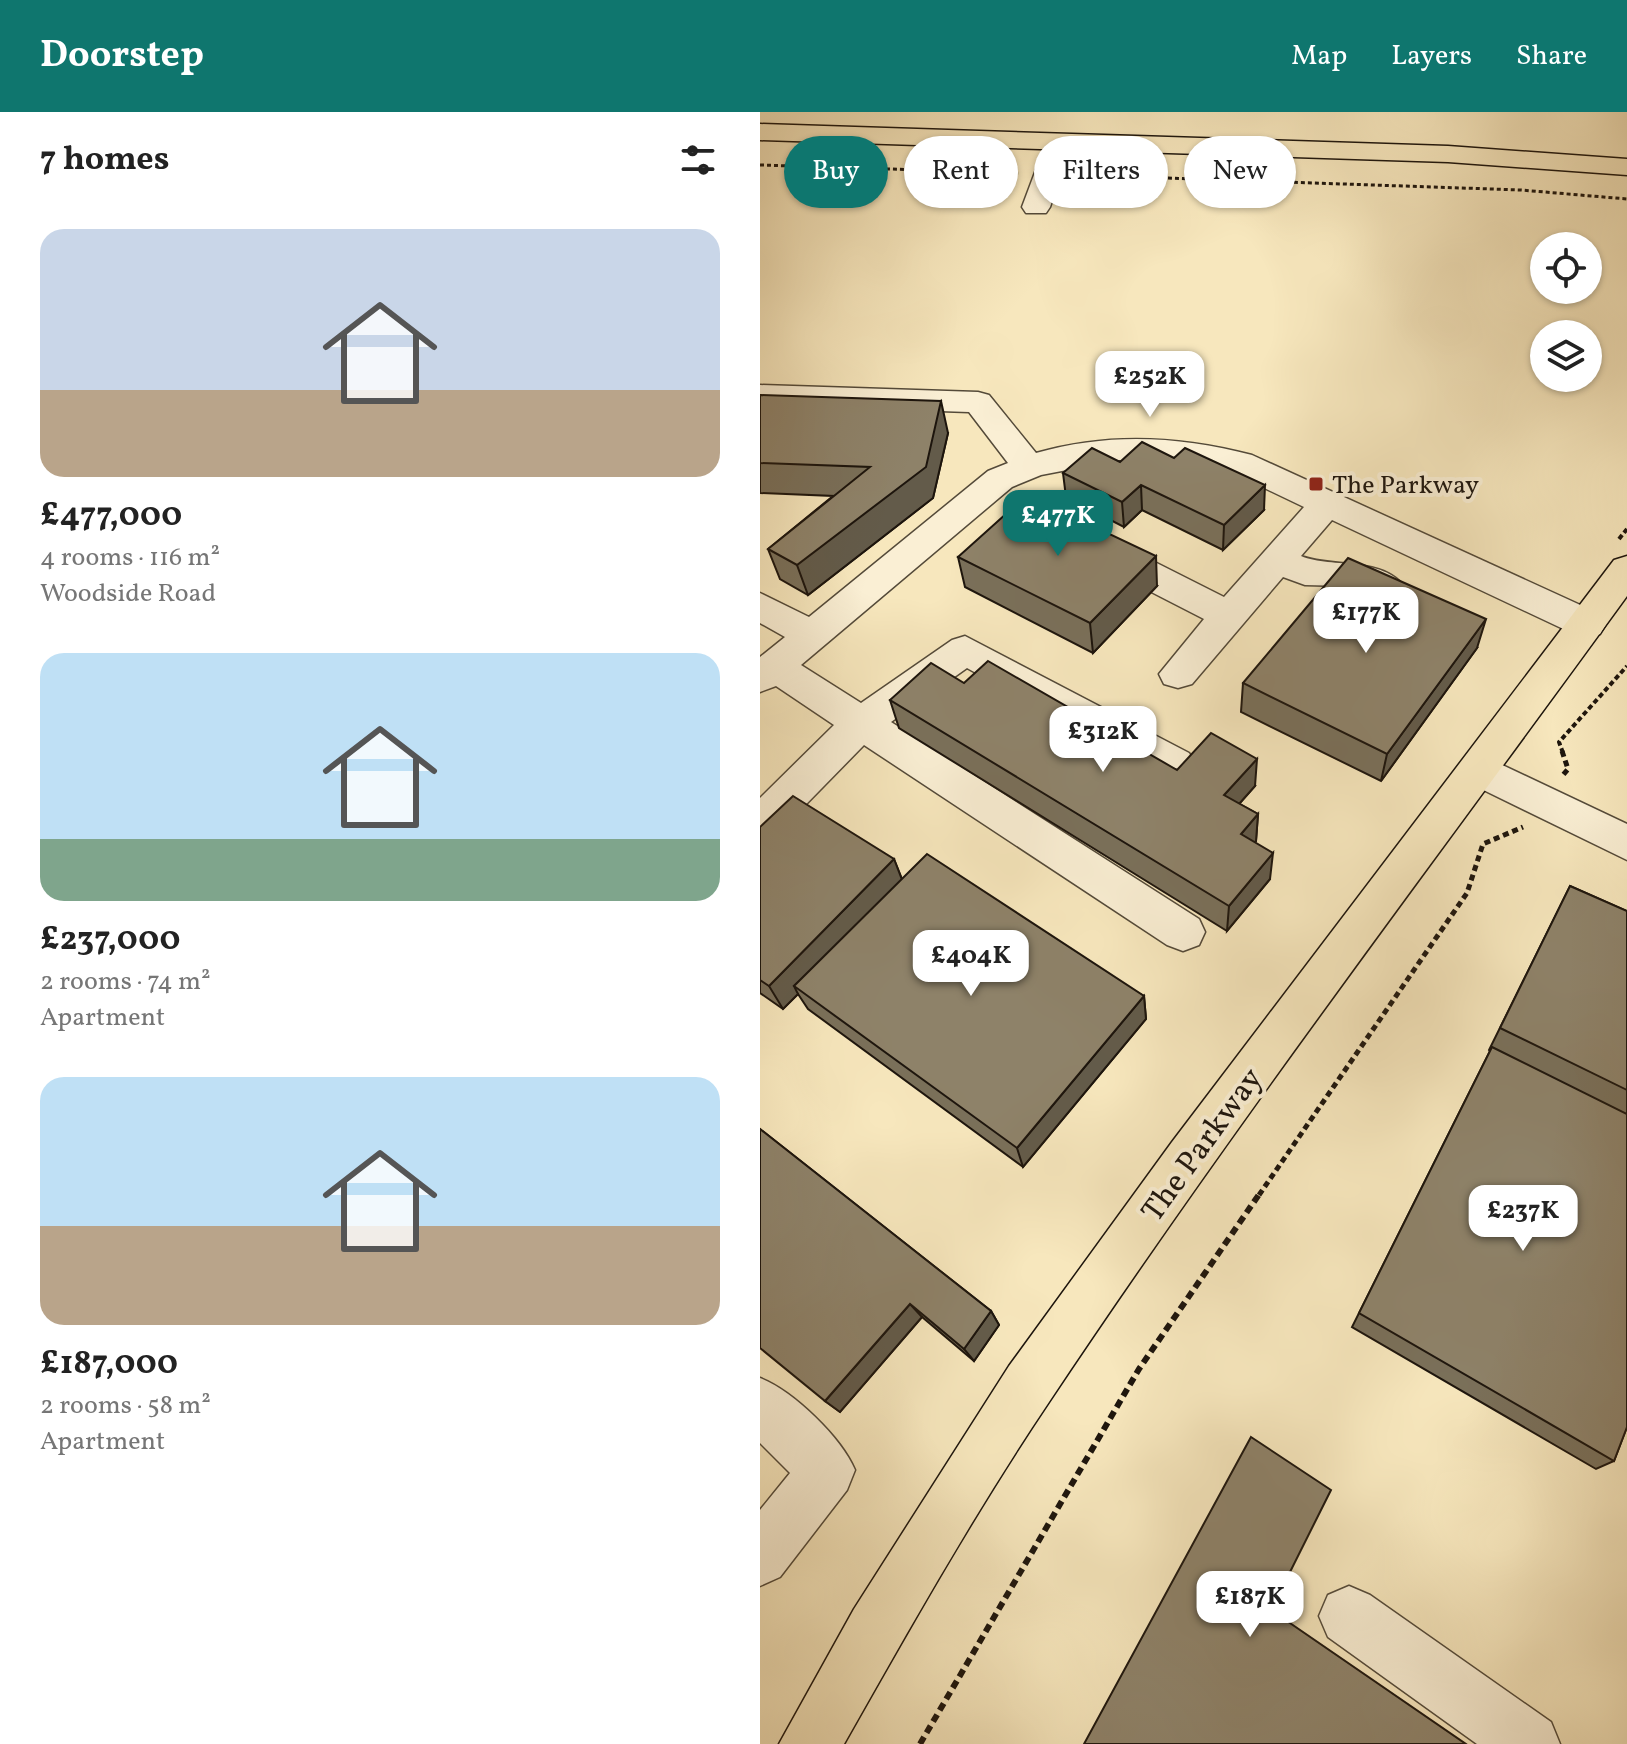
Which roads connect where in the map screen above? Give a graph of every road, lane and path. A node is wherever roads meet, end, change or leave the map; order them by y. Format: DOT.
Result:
graph roads {
  1 [pos="760,132"];
  2 [pos="760,151"];
  3 [pos="1627,152"];
  4 [pos="1448,154"];
  5 [pos="760,165"];
  6 [pos="1034,166"];
  7 [pos="1034,167"];
  8 [pos="1627,167"];
  9 [pos="1168,168"];
  10 [pos="1168,173"];
  11 [pos="1627,183"];
  12 [pos="1627,199"];
  13 [pos="760,395"];
  14 [pos="1027,466"];
  15 [pos="1327,503"];
  16 [pos="1068,534"];
  17 [pos="1278,560"];
  18 [pos="1627,569"];
  19 [pos="1415,604"];
  20 [pos="760,606"];
  21 [pos="1230,616"];
  22 [pos="1587,624"];
  23 [pos="810,634"];
  24 [pos="1627,666"];
  25 [pos="767,672"];
  26 [pos="1178,674"];
  27 [pos="862,722"];
  28 [pos="1175,764"];
  29 [pos="1479,770"];
  30 [pos="1542,800"];
  31 [pos="760,824"];
  32 [pos="1627,843"];
  33 [pos="1183,932"];
  34 [pos="760,1405"];
  35 [pos="760,1557"];
  36 [pos="1349,1616"];
  37 [pos="810,1744"];
  38 [pos="920,1744"];
  39 [pos="1529,1744"];
  1 -- 4 [label="main road"];
  2 -- 6 [label="main road"];
  3 -- 4 [label="main road"];
  4 -- 8 [label="main road"];
  5 -- 7 [label="path"];
  9 -- 11 [label="main road"];
  10 -- 12 [label="path"];
  13 -- 14 [label="street"];
  14 -- 15 [label="street"];
  14 -- 23 [label="street"];
  15 -- 17 [label="street"];
  15 -- 22 [label="street"];
  16 -- 21 [label="street"];
  17 -- 19 [label="street"];
  17 -- 21 [label="street"];
  18 -- 22 [label="main road, The Parkway"];
  20 -- 23 [label="street"];
  21 -- 26 [label="street"];
  22 -- 29 [label="main road, The Parkway"];
  23 -- 25 [label="street"];
  24 -- 30 [label="path"];
  25 -- 27 [label="street"];
  27 -- 28 [label="street"];
  27 -- 31 [label="street"];
  27 -- 33 [label="street"];
  29 -- 30 [label="street"];
  29 -- 37 [label="main road, The Parkway"];
  30 -- 32 [label="street"];
  30 -- 38 [label="path"];
  34 -- 35 [label="street"];
  36 -- 39 [label="street"];
}
